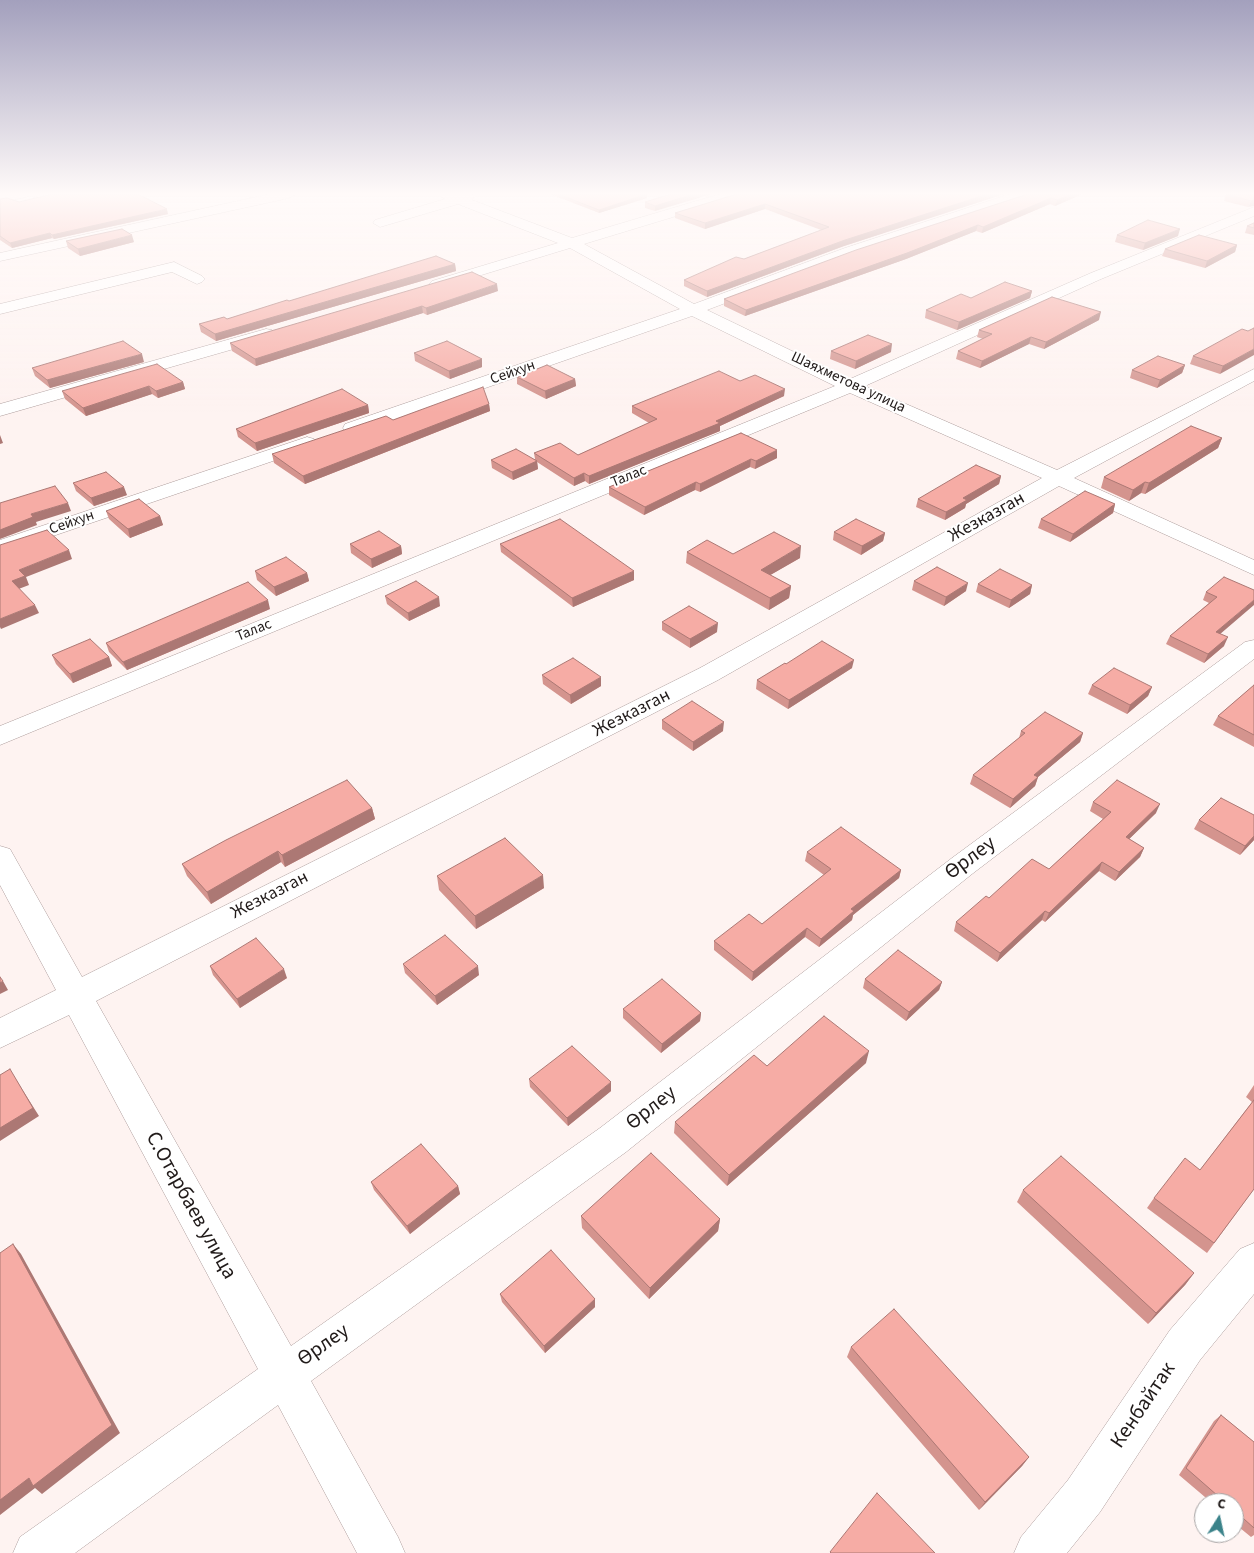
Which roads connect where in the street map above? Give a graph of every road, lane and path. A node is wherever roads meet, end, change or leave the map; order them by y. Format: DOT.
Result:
graph roads {
  1 [pos="493,266"];
  2 [pos="614,266"];
  3 [pos="809,266"];
  4 [pos="1119,266"];
  5 [pos="197,279"];
  6 [pos="418,289"];
  7 [pos="0,309"];
  8 [pos="693,310"];
  9 [pos="285,329"];
  10 [pos="1254,374"];
  11 [pos="850,386"];
  12 [pos="0,410"];
  13 [pos="337,433"];
  14 [pos="319,439"];
  15 [pos="1058,478"];
  16 [pos="0,547"];
  17 [pos="1254,568"];
  18 [pos="1254,647"];
  19 [pos="0,736"];
  20 [pos="0,857"];
  21 [pos="75,995"];
  22 [pos="0,1034"];
  23 [pos="1254,1262"];
  24 [pos="284,1375"];
  25 [pos="36,1553"];
  26 [pos="382,1553"];
  27 [pos="1037,1553"];
  1 -- 6 [label="street"];
  2 -- 8 [label="street, Шаяхметова улица"];
  3 -- 8 [label="street, Сейхун"];
  4 -- 11 [label="street, Талас"];
  5 -- 7 [label="street"];
  8 -- 11 [label="street, Шаяхметова улица"];
  8 -- 13 [label="street, Сейхун"];
  9 -- 12 [label="street"];
  10 -- 15 [label="street, Жезказган"];
  11 -- 15 [label="street, Шаяхметова улица"];
  11 -- 19 [label="street, Талас"];
  14 -- 16 [label="street, Сейхун"];
  15 -- 17 [label="street, Шаяхметова улица"];
  15 -- 21 [label="street, Жезказган"];
  18 -- 24 [label="street, Өрлеу"];
  20 -- 21 [label="street, С.Отарбаев улица"];
  21 -- 22 [label="street, Жезказган"];
  21 -- 24 [label="street, С.Отарбаев улица"];
  23 -- 27 [label="street, Кенбайтак"];
  24 -- 25 [label="street, Өрлеу"];
  24 -- 26 [label="street, С.Отарбаев улица"];
}
